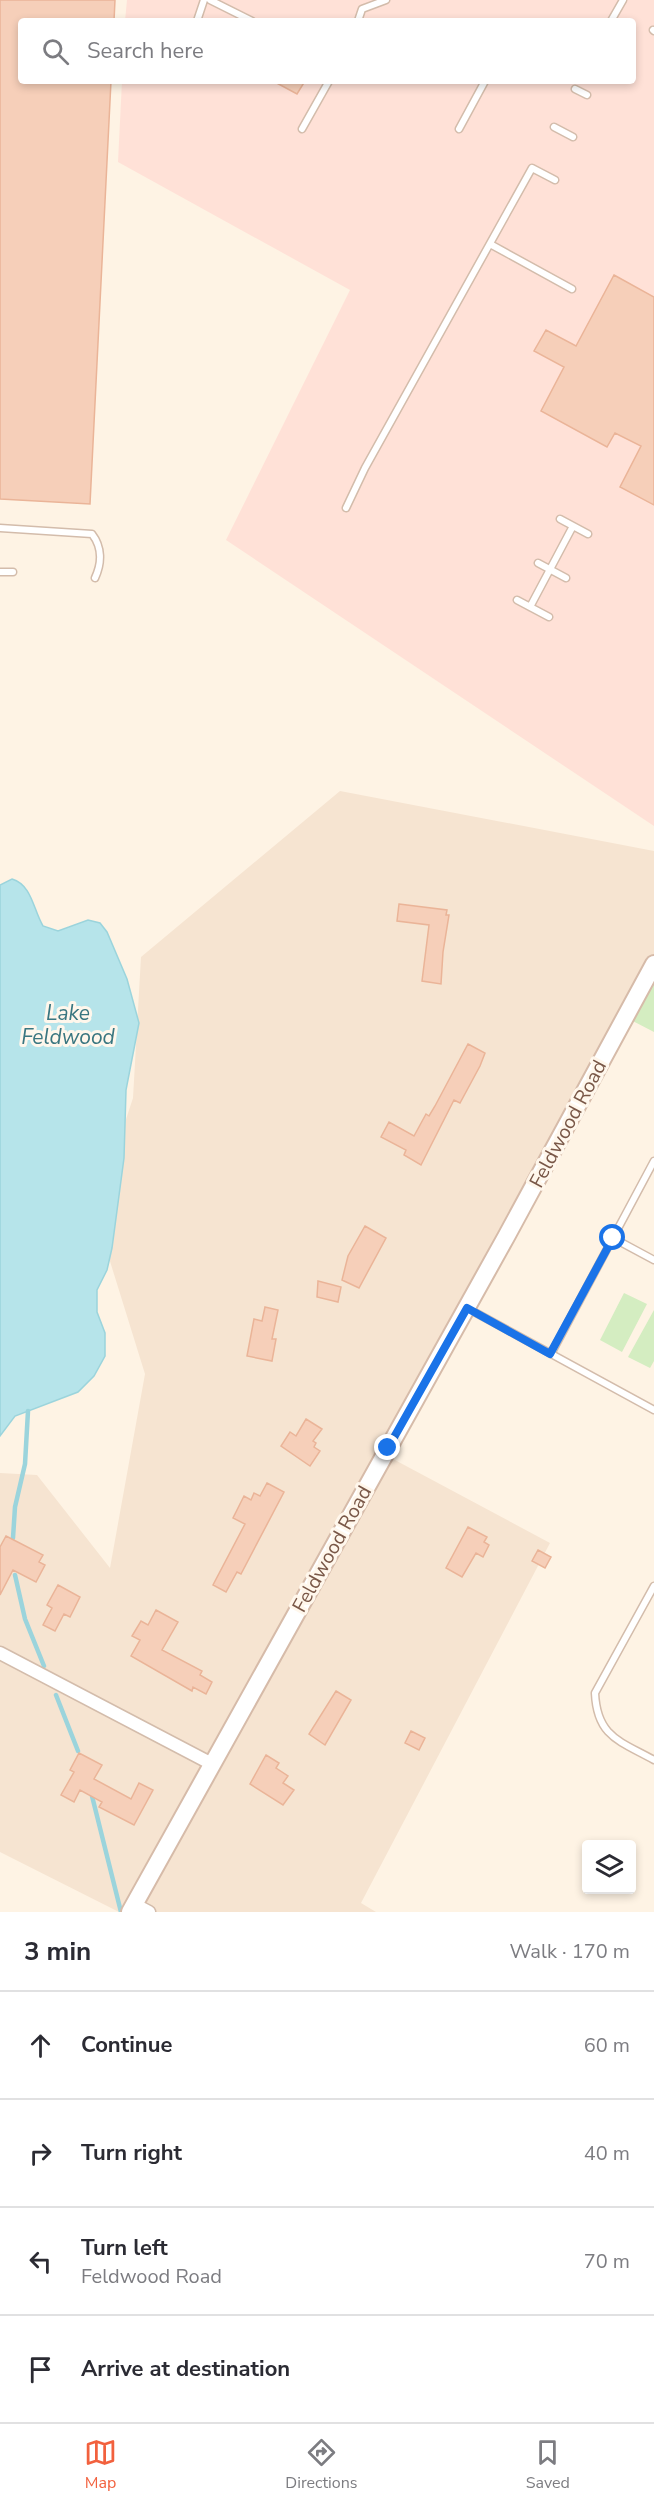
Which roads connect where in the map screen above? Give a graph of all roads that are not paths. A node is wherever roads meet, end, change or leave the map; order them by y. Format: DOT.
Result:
graph roads {
  1 [pos="204,0"];
  2 [pos="210,0"];
  3 [pos="386,0"];
  4 [pos="623,0"];
  5 [pos="198,18"];
  6 [pos="246,18"];
  7 [pos="359,18"];
  8 [pos="613,18"];
  9 [pos="327,84"];
  10 [pos="483,84"];
  11 [pos="575,89"];
  12 [pos="587,95"];
  13 [pos="554,127"];
  14 [pos="302,129"];
  15 [pos="459,129"];
  16 [pos="573,137"];
  17 [pos="555,180"];
  18 [pos="490,244"];
  19 [pos="572,289"];
  20 [pos="346,508"];
  21 [pos="560,519"];
  22 [pos="573,526"];
  23 [pos="0,528"];
  24 [pos="588,534"];
  25 [pos="538,563"];
  26 [pos="550,569"];
  27 [pos="0,572"];
  28 [pos="13,572"];
  29 [pos="95,578"];
  30 [pos="566,578"];
  31 [pos="517,600"];
  32 [pos="530,607"];
  33 [pos="549,617"];
  34 [pos="654,964"];
  35 [pos="654,1161"];
  36 [pos="613,1238"];
  37 [pos="654,1260"];
  38 [pos="467,1308"];
  39 [pos="550,1354"];
  40 [pos="654,1410"];
  41 [pos="654,1586"];
  42 [pos="0,1653"];
  43 [pos="654,1760"];
  44 [pos="212,1764"];
  45 [pos="138,1909"];
  1 -- 5 [label="lane"];
  2 -- 6 [label="lane"];
  3 -- 7 [label="lane"];
  4 -- 8 [label="lane"];
  9 -- 14 [label="lane"];
  10 -- 15 [label="lane"];
  11 -- 12 [label="lane"];
  13 -- 16 [label="lane"];
  17 -- 18 [label="lane"];
  18 -- 19 [label="lane"];
  18 -- 20 [label="lane"];
  21 -- 22 [label="lane"];
  22 -- 24 [label="lane"];
  22 -- 26 [label="lane"];
  23 -- 29 [label="lane"];
  25 -- 26 [label="lane"];
  26 -- 30 [label="lane"];
  26 -- 32 [label="lane"];
  27 -- 28 [label="lane"];
  31 -- 32 [label="lane"];
  32 -- 33 [label="lane"];
  34 -- 38 [label="street, Feldwood Road"];
  35 -- 36 [label="lane"];
  36 -- 37 [label="lane"];
  36 -- 39 [label="lane"];
  38 -- 39 [label="lane"];
  38 -- 44 [label="street, Feldwood Road"];
  39 -- 40 [label="lane"];
  41 -- 43 [label="lane"];
  42 -- 44 [label="street"];
  44 -- 45 [label="street, Feldwood Road"];
}
